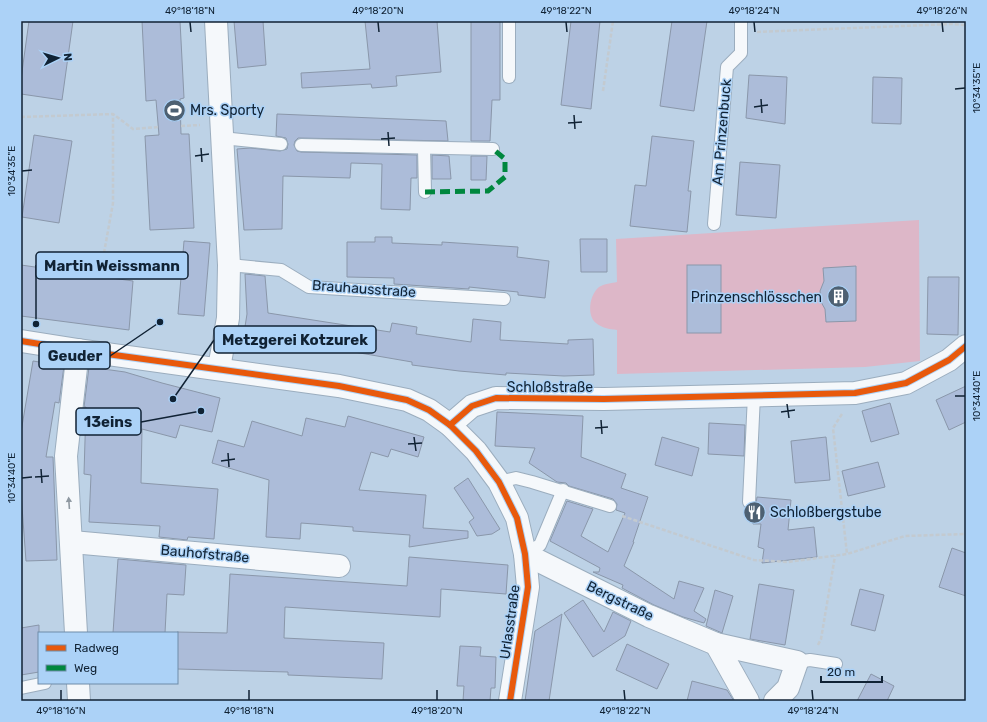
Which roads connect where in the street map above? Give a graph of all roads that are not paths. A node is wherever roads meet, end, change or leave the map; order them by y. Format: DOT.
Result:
graph roads {
  1 [pos="216,21"];
  2 [pos="509,21"];
  3 [pos="742,27"];
  4 [pos="509,77"];
  5 [pos="222,138"];
  6 [pos="281,144"];
  7 [pos="301,145"];
  8 [pos="424,148"];
  9 [pos="493,149"];
  10 [pos="424,192"];
  11 [pos="714,224"];
  12 [pos="229,265"];
  13 [pos="504,298"];
  14 [pos="21,341"];
  15 [pos="966,346"];
  16 [pos="78,350"];
  17 [pos="219,368"];
  18 [pos="754,395"];
  19 [pos="450,425"];
  20 [pos="499,482"];
  21 [pos="563,490"];
  22 [pos="749,502"];
  23 [pos="610,506"];
  24 [pos="72,542"];
  25 [pos="525,554"];
  26 [pos="339,566"];
  27 [pos="76,632"];
  28 [pos="716,644"];
  29 [pos="804,661"];
  30 [pos="836,664"];
  31 [pos="40,684"];
  32 [pos="78,684"];
  33 [pos="21,688"];
  34 [pos="79,701"];
  35 [pos="510,701"];
  36 [pos="748,701"];
  37 [pos="775,701"];
  1 -- 5 [label="street"];
  2 -- 4 [label="lane"];
  3 -- 11 [label="lane, Am Prinzenbuck"];
  5 -- 6 [label="lane"];
  5 -- 12 [label="street"];
  7 -- 8 [label="lane"];
  8 -- 9 [label="lane"];
  8 -- 10 [label="lane"];
  12 -- 13 [label="lane, Brauhausstraße"];
  12 -- 17 [label="street"];
  14 -- 16 [label="street"];
  15 -- 18 [label="street, Schloßstraße"];
  16 -- 17 [label="street"];
  24 -- 16 [label="street, one-way"];
  17 -- 19 [label="street"];
  18 -- 19 [label="street, Schloßstraße"];
  18 -- 22 [label="lane"];
  19 -- 20 [label="street, Urlasstraße"];
  20 -- 21 [label="lane"];
  20 -- 25 [label="street, Urlasstraße"];
  21 -- 23 [label="lane"];
  21 -- 25 [label="lane"];
  24 -- 26 [label="street, Bauhofstraße"];
  24 -- 27 [label="street"];
  25 -- 28 [label="street, Bergstraße"];
  25 -- 35 [label="street, Urlasstraße"];
  28 -- 29 [label="street, Bergstraße"];
  28 -- 36 [label="street"];
  29 -- 30 [label="lane"];
  29 -- 37 [label="street"];
  31 -- 33 [label="lane"];
  32 -- 34 [label="street"];
}
